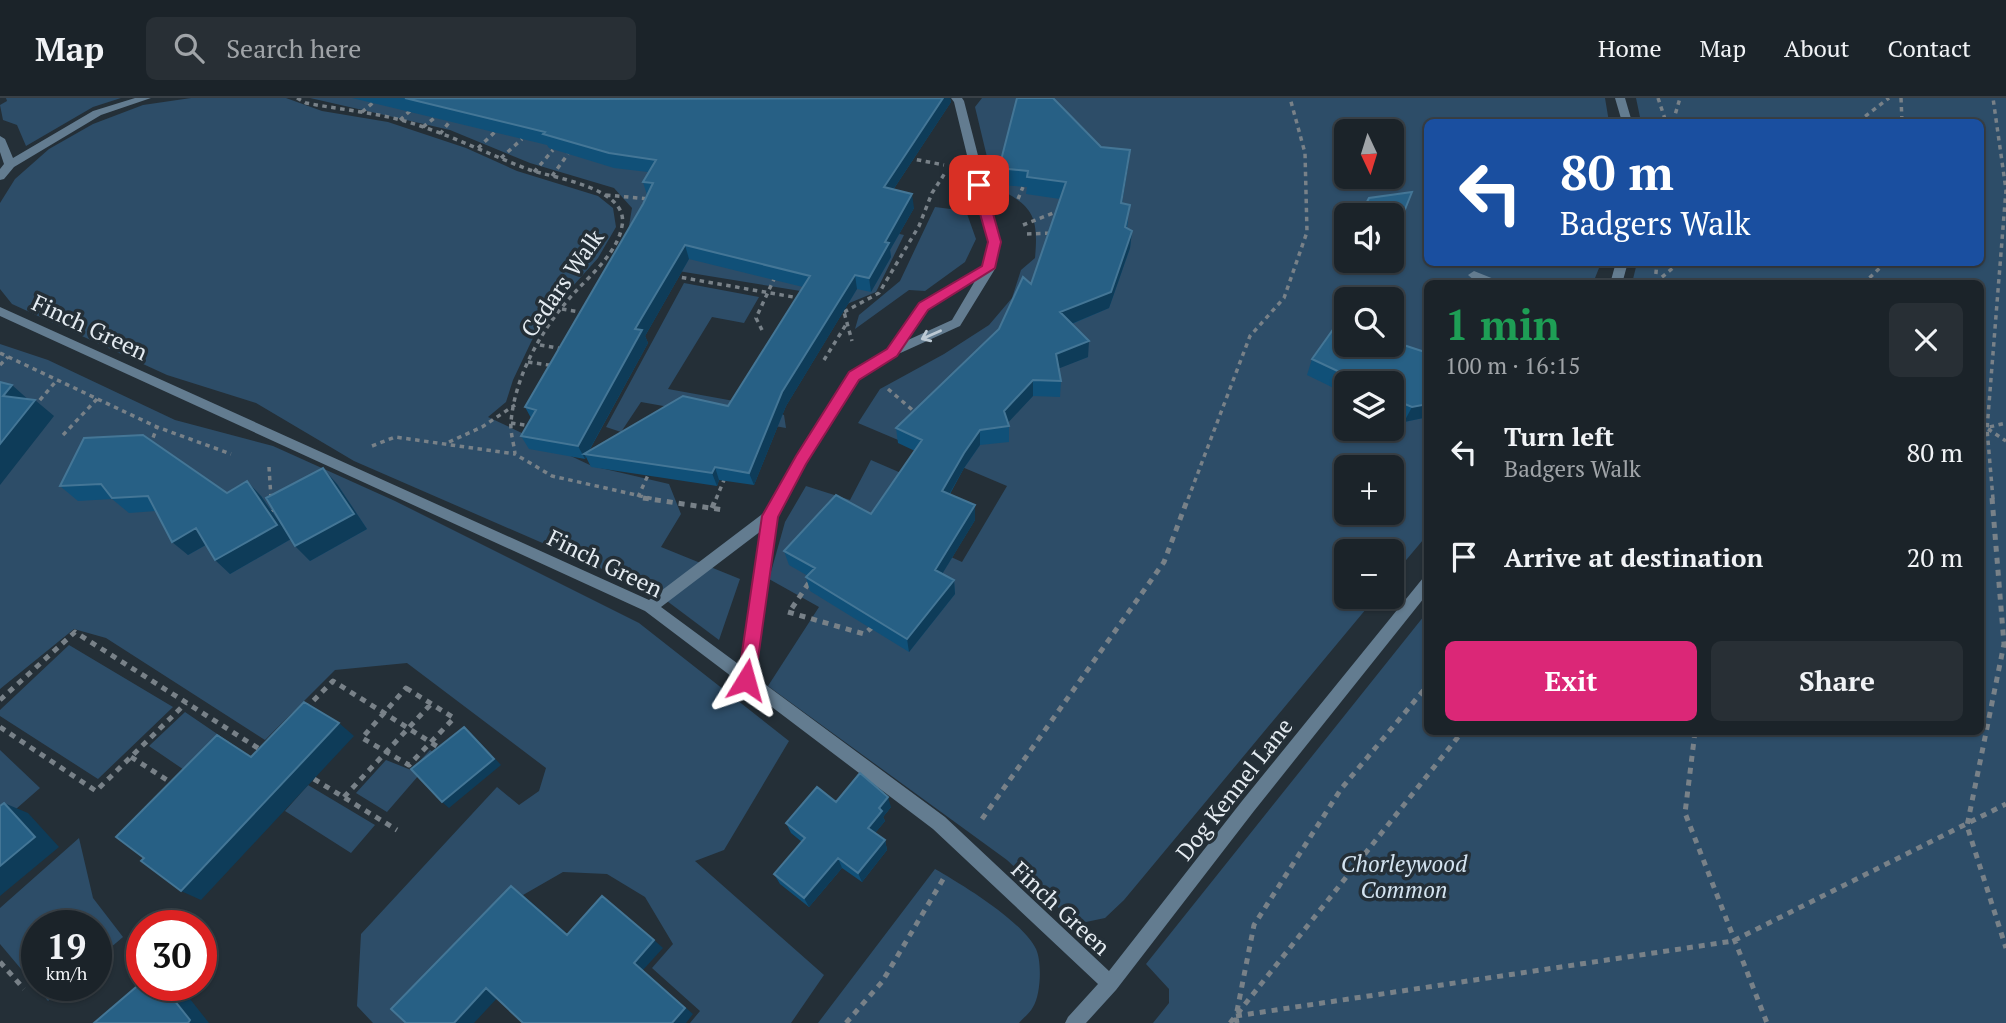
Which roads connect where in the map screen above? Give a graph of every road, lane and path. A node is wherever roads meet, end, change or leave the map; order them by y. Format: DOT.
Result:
graph roads {
  1 [pos="146,98"];
  2 [pos="297,98"];
  3 [pos="310,98"];
  4 [pos="956,98"];
  5 [pos="1290,98"];
  6 [pos="1620,98"];
  7 [pos="1658,98"];
  8 [pos="1680,98"];
  9 [pos="1889,98"];
  10 [pos="1901,98"];
  11 [pos="1993,98"];
  12 [pos="375,101"];
  13 [pos="306,103"];
  14 [pos="416,106"];
  15 [pos="362,113"];
  16 [pos="395,113"];
  17 [pos="437,117"];
  18 [pos="390,118"];
  19 [pos="1626,119"];
  20 [pos="1665,119"];
  21 [pos="1674,119"];
  22 [pos="1862,119"];
  23 [pos="1902,119"];
  24 [pos="400,120"];
  25 [pos="451,120"];
  26 [pos="423,128"];
  27 [pos="496,131"];
  28 [pos="440,134"];
  29 [pos="0,139"];
  30 [pos="522,139"];
  31 [pos="478,148"];
  32 [pos="553,150"];
  33 [pos="568,154"];
  34 [pos="944,154"];
  35 [pos="904,157"];
  36 [pos="501,158"];
  37 [pos="10,164"];
  38 [pos="946,165"];
  39 [pos="534,172"];
  40 [pos="0,176"];
  41 [pos="552,176"];
  42 [pos="1023,187"];
  43 [pos="605,195"];
  44 [pos="656,200"];
  45 [pos="1015,203"];
  46 [pos="1061,210"];
  47 [pos="1023,225"];
  48 [pos="618,234"];
  49 [pos="1027,234"];
  50 [pos="1064,235"];
  51 [pos="628,236"];
  52 [pos="603,262"];
  53 [pos="612,265"];
  54 [pos="1676,266"];
  55 [pos="1882,266"];
  56 [pos="989,268"];
  57 [pos="777,273"];
  58 [pos="662,274"];
  59 [pos="1474,275"];
  60 [pos="1486,280"];
  61 [pos="1659,280"];
  62 [pos="1867,280"];
  63 [pos="582,284"];
  64 [pos="595,286"];
  65 [pos="767,291"];
  66 [pos="808,299"];
  67 [pos="832,307"];
  68 [pos="562,309"];
  69 [pos="0,311"];
  70 [pos="844,312"];
  71 [pos="593,315"];
  72 [pos="762,330"];
  73 [pos="540,345"];
  74 [pos="572,351"];
  75 [pos="892,352"];
  76 [pos="8,357"];
  77 [pos="528,362"];
  78 [pos="0,366"];
  79 [pos="561,367"];
  80 [pos="854,376"];
  81 [pos="57,380"];
  82 [pos="880,382"];
  83 [pos="97,399"];
  84 [pos="515,405"];
  85 [pos="29,413"];
  86 [pos="920,416"];
  87 [pos="511,423"];
  88 [pos="2006,423"];
  89 [pos="157,427"];
  90 [pos="541,428"];
  91 [pos="1984,429"];
  92 [pos="63,435"];
  93 [pos="2006,441"];
  94 [pos="448,443"];
  95 [pos="148,450"];
  96 [pos="515,454"];
  97 [pos="332,462"];
  98 [pos="269,463"];
  99 [pos="652,466"];
  100 [pos="724,480"];
  101 [pos="638,498"];
  102 [pos="712,508"];
  103 [pos="272,512"];
  104 [pos="770,516"];
  105 [pos="812,578"];
  106 [pos="1424,587"];
  107 [pos="757,603"];
  108 [pos="650,607"];
  109 [pos="789,612"];
  110 [pos="880,620"];
  111 [pos="746,680"];
  112 [pos="1424,690"];
  113 [pos="0,700"];
  114 [pos="186,703"];
  115 [pos="431,704"];
  116 [pos="385,713"];
  117 [pos="298,716"];
  118 [pos="0,727"];
  119 [pos="409,729"];
  120 [pos="1460,735"];
  121 [pos="1695,735"];
  122 [pos="430,742"];
  123 [pos="272,743"];
  124 [pos="263,751"];
  125 [pos="387,752"];
  126 [pos="447,752"];
  127 [pos="270,756"];
  128 [pos="131,757"];
  129 [pos="314,779"];
  130 [pos="177,787"];
  131 [pos="344,797"];
  132 [pos="2006,804"];
  133 [pos="1967,825"];
  134 [pos="397,830"];
  135 [pos="962,848"];
  136 [pos="1733,941"];
  137 [pos="2006,948"];
  138 [pos="0,962"];
  139 [pos="1110,984"];
  140 [pos="21,986"];
  141 [pos="1237,1019"];
  142 [pos="846,1023"];
  143 [pos="1074,1023"];
  144 [pos="1230,1023"];
  145 [pos="1767,1023"];
  1 -- 37 [label="street"];
  2 -- 13 [label="path"];
  3 -- 13 [label="path"];
  4 -- 56 [label="street"];
  5 -- 135 [label="path"];
  6 -- 19 [label="street"];
  7 -- 20 [label="path"];
  8 -- 21 [label="path"];
  9 -- 22 [label="path"];
  10 -- 23 [label="path"];
  11 -- 91 [label="path"];
  12 -- 15 [label="path"];
  13 -- 15 [label="path"];
  14 -- 24 [label="path"];
  15 -- 18 [label="path"];
  16 -- 18 [label="path"];
  17 -- 26 [label="path"];
  18 -- 24 [label="path"];
  24 -- 26 [label="path"];
  25 -- 28 [label="path"];
  26 -- 28 [label="path"];
  27 -- 31 [label="path"];
  28 -- 31 [label="path"];
  29 -- 37 [label="street"];
  30 -- 36 [label="path"];
  31 -- 36 [label="path"];
  32 -- 39 [label="path"];
  33 -- 41 [label="path"];
  34 -- 38 [label="path"];
  35 -- 38 [label="path"];
  36 -- 39 [label="path"];
  37 -- 40 [label="street"];
  38 -- 70 [label="path"];
  39 -- 41 [label="path"];
  41 -- 43 [label="path"];
  42 -- 45 [label="path"];
  43 -- 44 [label="path"];
  43 -- 48 [label="path, Cedars Walk"];
  46 -- 47 [label="path"];
  48 -- 51 [label="path"];
  48 -- 52 [label="path, Cedars Walk"];
  49 -- 50 [label="path"];
  52 -- 53 [label="path"];
  52 -- 63 [label="path, Cedars Walk"];
  54 -- 61 [label="path"];
  55 -- 62 [label="path"];
  56 -- 75 [label="street"];
  56 -- 75 [label="street, one-way"];
  57 -- 65 [label="path"];
  58 -- 65 [label="path"];
  59 -- 60 [label="street"];
  63 -- 64 [label="path"];
  63 -- 68 [label="path, Cedars Walk"];
  65 -- 66 [label="path"];
  65 -- 72 [label="path"];
  67 -- 70 [label="path"];
  68 -- 71 [label="path"];
  68 -- 73 [label="path, Cedars Walk"];
  69 -- 97 [label="street, Finch Green"];
  70 -- 80 [label="path"];
  73 -- 74 [label="path"];
  73 -- 77 [label="path, Cedars Walk"];
  75 -- 80 [label="street"];
  76 -- 78 [label="path"];
  77 -- 79 [label="path"];
  77 -- 84 [label="path, Cedars Walk"];
  80 -- 104 [label="street"];
  81 -- 85 [label="path"];
  82 -- 86 [label="path"];
  83 -- 92 [label="path"];
  84 -- 87 [label="path, Cedars Walk"];
  84 -- 94 [label="path"];
  87 -- 90 [label="path"];
  87 -- 96 [label="path, Cedars Walk"];
  88 -- 91 [label="path"];
  89 -- 95 [label="path"];
  91 -- 93 [label="path"];
  91 -- 133 [label="path"];
  94 -- 96 [label="path"];
  94 -- 97 [label="path"];
  96 -- 101 [label="path"];
  97 -- 108 [label="street, Finch Green"];
  98 -- 103 [label="path"];
  99 -- 101 [label="path"];
  100 -- 102 [label="path"];
  101 -- 102 [label="path"];
  102 -- 104 [label="path"];
  104 -- 107 [label="street"];
  104 -- 108 [label="street"];
  105 -- 109 [label="path"];
  106 -- 139 [label="street, Dog Kennel Lane"];
  107 -- 109 [label="path"];
  107 -- 111 [label="street"];
  108 -- 111 [label="street, Finch Green"];
  109 -- 110 [label="path"];
  111 -- 135 [label="street, Finch Green"];
  112 -- 141 [label="path"];
  113 -- 114 [label="path"];
  114 -- 124 [label="path"];
  114 -- 128 [label="path"];
  115 -- 116 [label="path"];
  115 -- 119 [label="path"];
  115 -- 122 [label="path"];
  116 -- 117 [label="path"];
  116 -- 119 [label="path"];
  116 -- 125 [label="path"];
  118 -- 128 [label="path"];
  119 -- 122 [label="path"];
  119 -- 125 [label="path"];
  120 -- 141 [label="path"];
  121 -- 136 [label="path"];
  122 -- 125 [label="path"];
  122 -- 126 [label="path"];
  123 -- 124 [label="path"];
  124 -- 127 [label="path"];
  125 -- 131 [label="path"];
  128 -- 130 [label="path"];
  129 -- 131 [label="path"];
  131 -- 134 [label="path"];
  132 -- 133 [label="path"];
  133 -- 136 [label="path"];
  133 -- 137 [label="path"];
  135 -- 139 [label="street, Finch Green"];
  135 -- 142 [label="path"];
  136 -- 141 [label="path"];
  136 -- 145 [label="path"];
  138 -- 140 [label="path"];
  139 -- 143 [label="street, Dog Kennel Lane"];
  141 -- 144 [label="path"];
}
